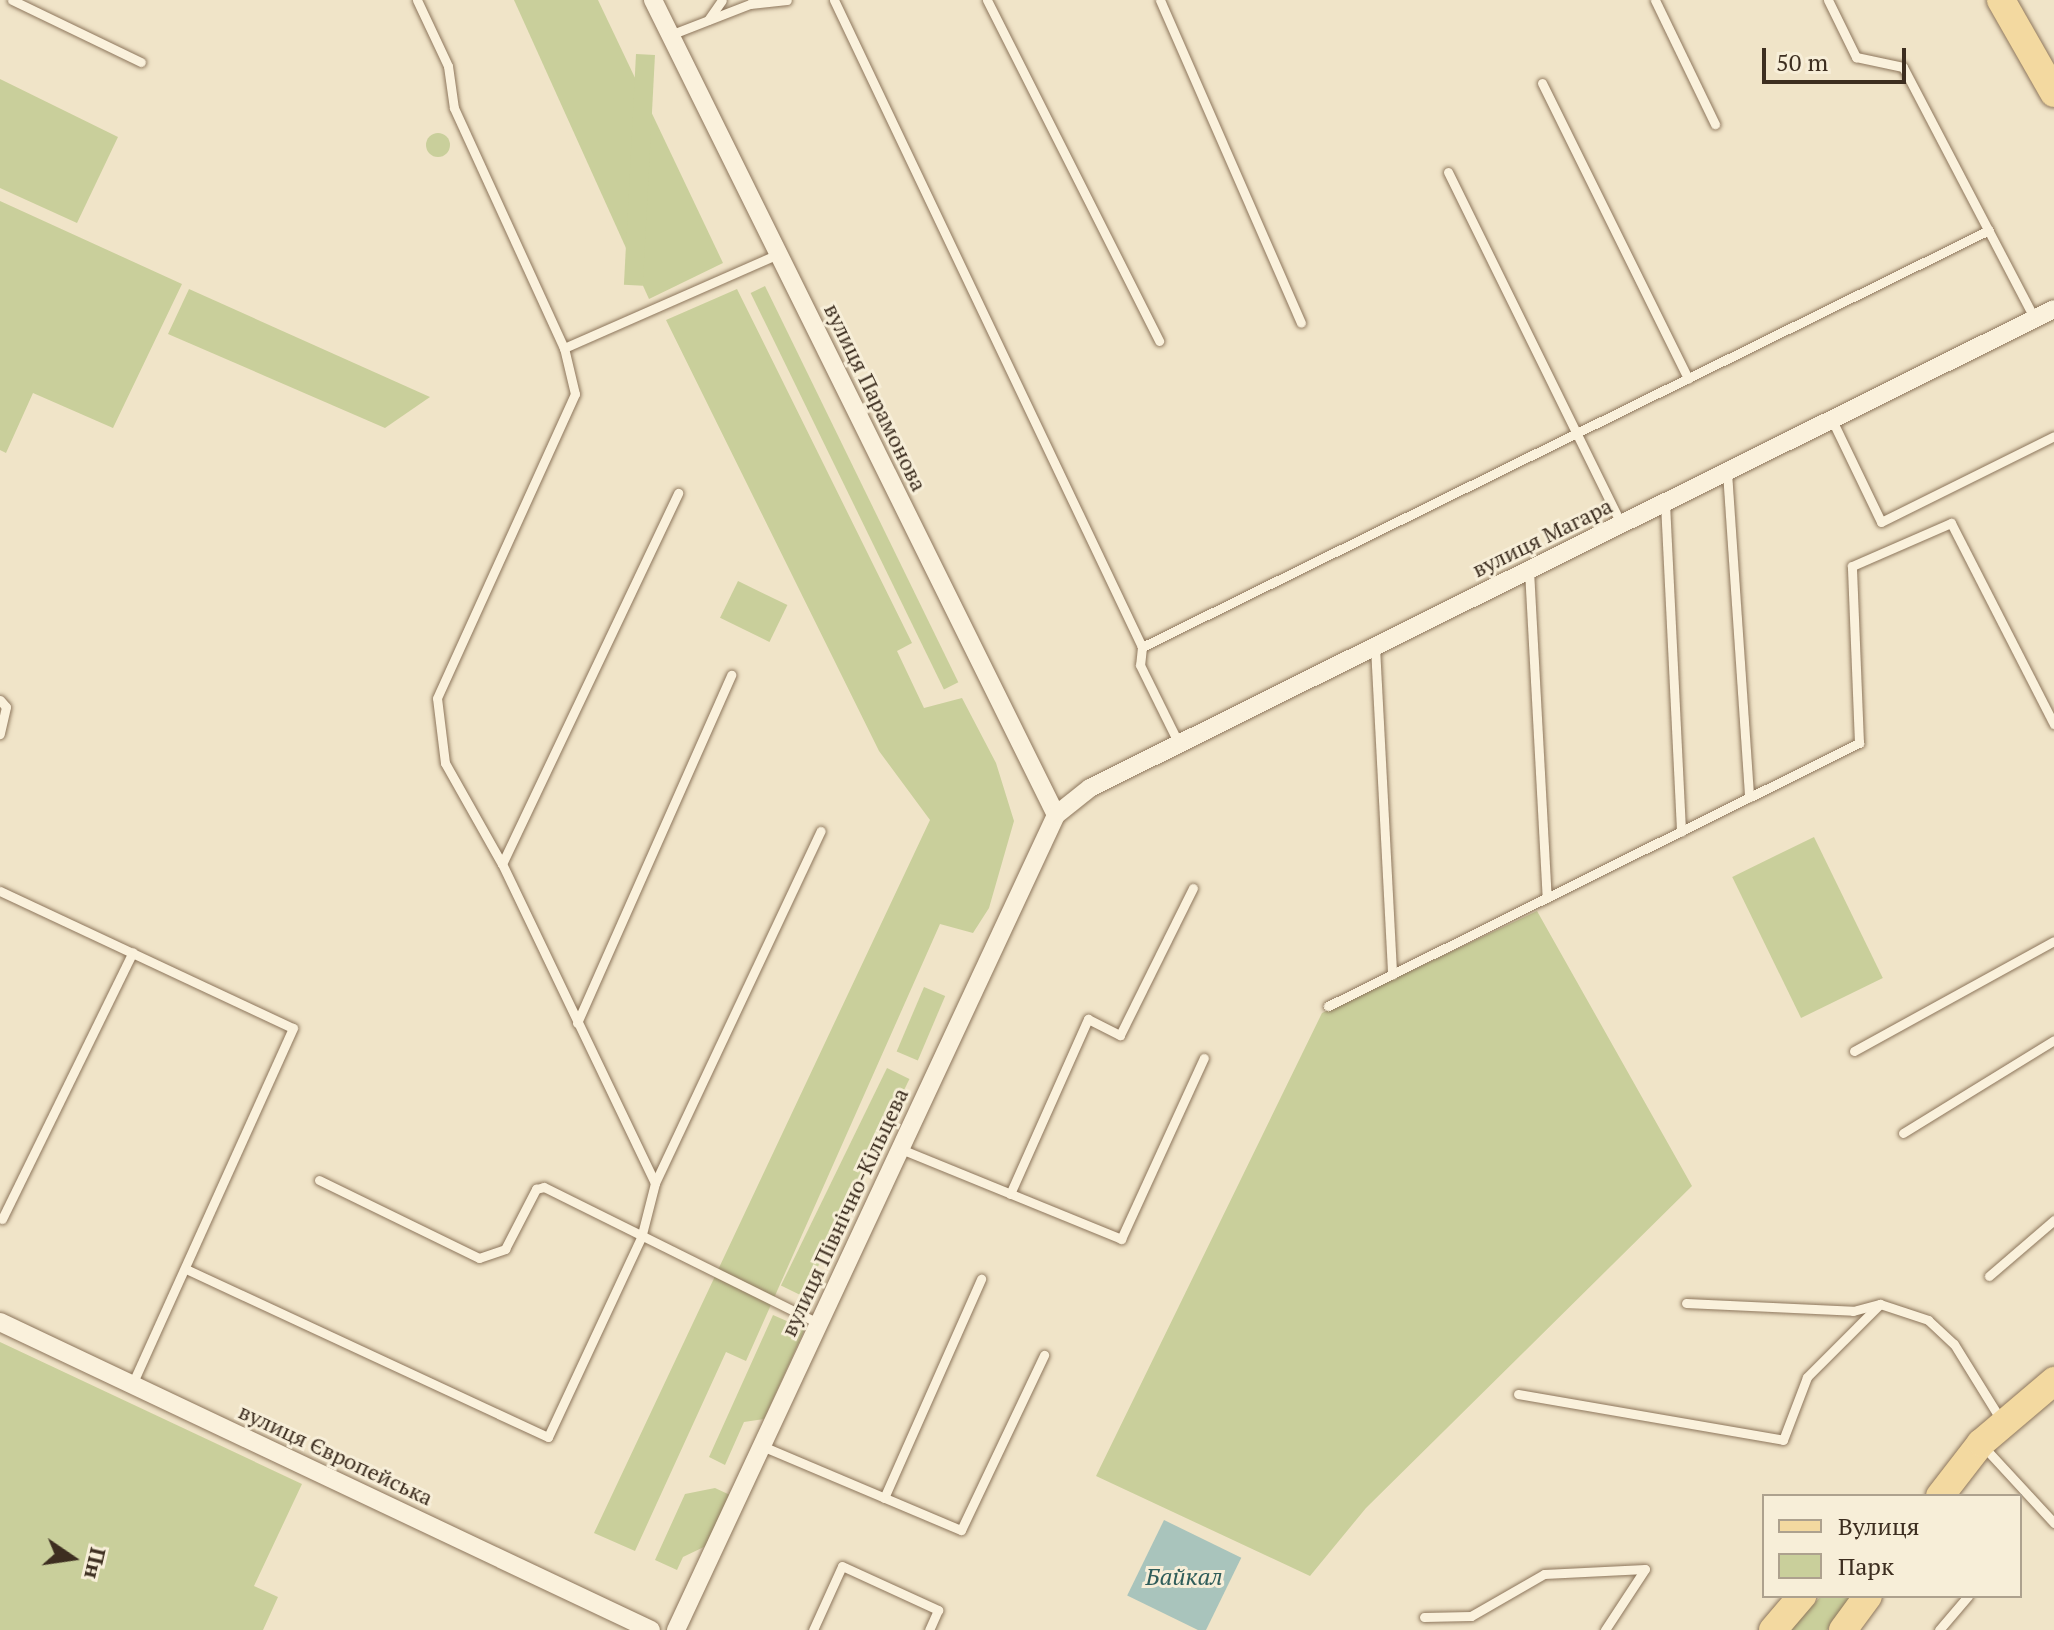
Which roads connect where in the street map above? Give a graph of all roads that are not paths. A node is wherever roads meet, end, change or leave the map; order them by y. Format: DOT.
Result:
graph roads {
  1 [pos="12,0"];
  2 [pos="417,0"];
  3 [pos="653,0"];
  4 [pos="722,0"];
  5 [pos="787,0"];
  6 [pos="834,0"];
  7 [pos="987,0"];
  8 [pos="1160,0"];
  9 [pos="1655,0"];
  10 [pos="1828,0"];
  11 [pos="2001,0"];
  12 [pos="708,20"];
  13 [pos="670,35"];
  14 [pos="141,62"];
  15 [pos="1542,83"];
  16 [pos="2054,93"];
  17 [pos="1715,124"];
  18 [pos="1448,172"];
  19 [pos="1989,230"];
  20 [pos="778,254"];
  21 [pos="2054,309"];
  22 [pos="2035,319"];
  23 [pos="1301,322"];
  24 [pos="1159,341"];
  25 [pos="564,348"];
  26 [pos="1688,379"];
  27 [pos="1832,420"];
  28 [pos="1576,435"];
  29 [pos="2054,436"];
  30 [pos="1727,472"];
  31 [pos="678,493"];
  32 [pos="1665,503"];
  33 [pos="1621,524"];
  34 [pos="1529,570"];
  35 [pos="1142,647"];
  36 [pos="1375,647"];
  37 [pos="731,675"];
  38 [pos="0,700"];
  39 [pos="2054,724"];
  40 [pos="0,734"];
  41 [pos="1179,744"];
  42 [pos="1749,797"];
  43 [pos="1056,815"];
  44 [pos="821,831"];
  45 [pos="1681,832"];
  46 [pos="502,864"];
  47 [pos="1193,888"];
  48 [pos="0,891"];
  49 [pos="1547,898"];
  50 [pos="2054,941"];
  51 [pos="133,952"];
  52 [pos="1392,975"];
  53 [pos="1328,1006"];
  54 [pos="577,1023"];
  55 [pos="2054,1040"];
  56 [pos="1854,1051"];
  57 [pos="1204,1058"];
  58 [pos="1903,1133"];
  59 [pos="901,1149"];
  60 [pos="319,1180"];
  61 [pos="655,1183"];
  62 [pos="1010,1194"];
  63 [pos="2,1219"];
  64 [pos="2054,1220"];
  65 [pos="641,1238"];
  66 [pos="186,1269"];
  67 [pos="1989,1276"];
  68 [pos="981,1279"];
  69 [pos="1686,1303"];
  70 [pos="1880,1304"];
  71 [pos="0,1322"];
  72 [pos="818,1323"];
  73 [pos="1044,1355"];
  74 [pos="2054,1381"];
  75 [pos="132,1385"];
  76 [pos="1518,1394"];
  77 [pos="2003,1423"];
  78 [pos="762,1446"];
  79 [pos="1976,1449"];
  80 [pos="1923,1494"];
  81 [pos="1942,1494"];
  82 [pos="884,1498"];
  83 [pos="2054,1523"];
  84 [pos="1800,1598"];
  85 [pos="1867,1598"];
  86 [pos="1966,1598"];
  87 [pos="1424,1617"];
  88 [pos="651,1630"];
  89 [pos="676,1630"];
  90 [pos="813,1630"];
  91 [pos="929,1630"];
  92 [pos="1605,1630"];
  93 [pos="1773,1630"];
  94 [pos="1843,1630"];
  95 [pos="1939,1630"];
  1 -- 14 [label="lane"];
  2 -- 25 [label="lane"];
  3 -- 13 [label="street, вулиця Парамонова"];
  4 -- 12 [label="lane"];
  5 -- 12 [label="lane"];
  6 -- 35 [label="lane"];
  7 -- 24 [label="lane"];
  8 -- 23 [label="lane"];
  9 -- 17 [label="lane"];
  10 -- 19 [label="lane"];
  11 -- 16 [label="main road"];
  12 -- 13 [label="lane"];
  13 -- 20 [label="street, вулиця Парамонова"];
  15 -- 26 [label="lane"];
  18 -- 28 [label="lane"];
  19 -- 22 [label="lane"];
  19 -- 26 [label="lane"];
  20 -- 25 [label="lane"];
  20 -- 43 [label="street, вулиця Парамонова"];
  21 -- 22 [label="street, вулиця Магара"];
  22 -- 27 [label="street, вулиця Магара"];
  25 -- 46 [label="lane"];
  26 -- 28 [label="lane"];
  27 -- 29 [label="lane"];
  27 -- 30 [label="street, вулиця Магара"];
  28 -- 33 [label="lane"];
  28 -- 35 [label="lane"];
  30 -- 32 [label="street, вулиця Магара"];
  30 -- 42 [label="lane"];
  31 -- 46 [label="lane"];
  32 -- 33 [label="street, вулиця Магара"];
  32 -- 45 [label="lane"];
  33 -- 34 [label="street, вулиця Магара"];
  34 -- 36 [label="street, вулиця Магара"];
  34 -- 49 [label="lane"];
  35 -- 41 [label="lane"];
  36 -- 41 [label="street, вулиця Магара"];
  36 -- 52 [label="lane"];
  37 -- 54 [label="lane"];
  38 -- 40 [label="lane"];
  39 -- 42 [label="lane"];
  41 -- 43 [label="street, вулиця Магара"];
  42 -- 45 [label="lane"];
  43 -- 59 [label="street, вулиця Північно-Кільцева"];
  44 -- 61 [label="lane"];
  45 -- 49 [label="lane"];
  46 -- 54 [label="lane"];
  47 -- 62 [label="lane"];
  48 -- 51 [label="lane"];
  49 -- 52 [label="lane"];
  50 -- 56 [label="lane"];
  51 -- 63 [label="lane"];
  51 -- 66 [label="lane"];
  52 -- 53 [label="lane"];
  54 -- 61 [label="lane"];
  55 -- 58 [label="lane"];
  57 -- 62 [label="lane"];
  59 -- 62 [label="lane"];
  59 -- 72 [label="street, вулиця Північно-Кільцева"];
  60 -- 65 [label="lane"];
  61 -- 65 [label="lane"];
  64 -- 67 [label="lane"];
  65 -- 66 [label="lane"];
  65 -- 72 [label="lane"];
  66 -- 75 [label="lane"];
  68 -- 82 [label="lane"];
  69 -- 70 [label="lane"];
  70 -- 76 [label="lane"];
  70 -- 77 [label="lane"];
  71 -- 75 [label="street, вулиця Європейська"];
  72 -- 78 [label="street, вулиця Північно-Кільцева"];
  73 -- 82 [label="lane"];
  74 -- 77 [label="main road"];
  75 -- 88 [label="street, вулиця Європейська"];
  77 -- 79 [label="main road"];
  78 -- 82 [label="lane"];
  78 -- 89 [label="street, вулиця Північно-Кільцева"];
  79 -- 80 [label="main road"];
  79 -- 81 [label="main road"];
  79 -- 83 [label="lane"];
  84 -- 93 [label="main road"];
  85 -- 94 [label="main road"];
  86 -- 95 [label="lane"];
  87 -- 92 [label="lane"];
  90 -- 91 [label="lane"];
}
